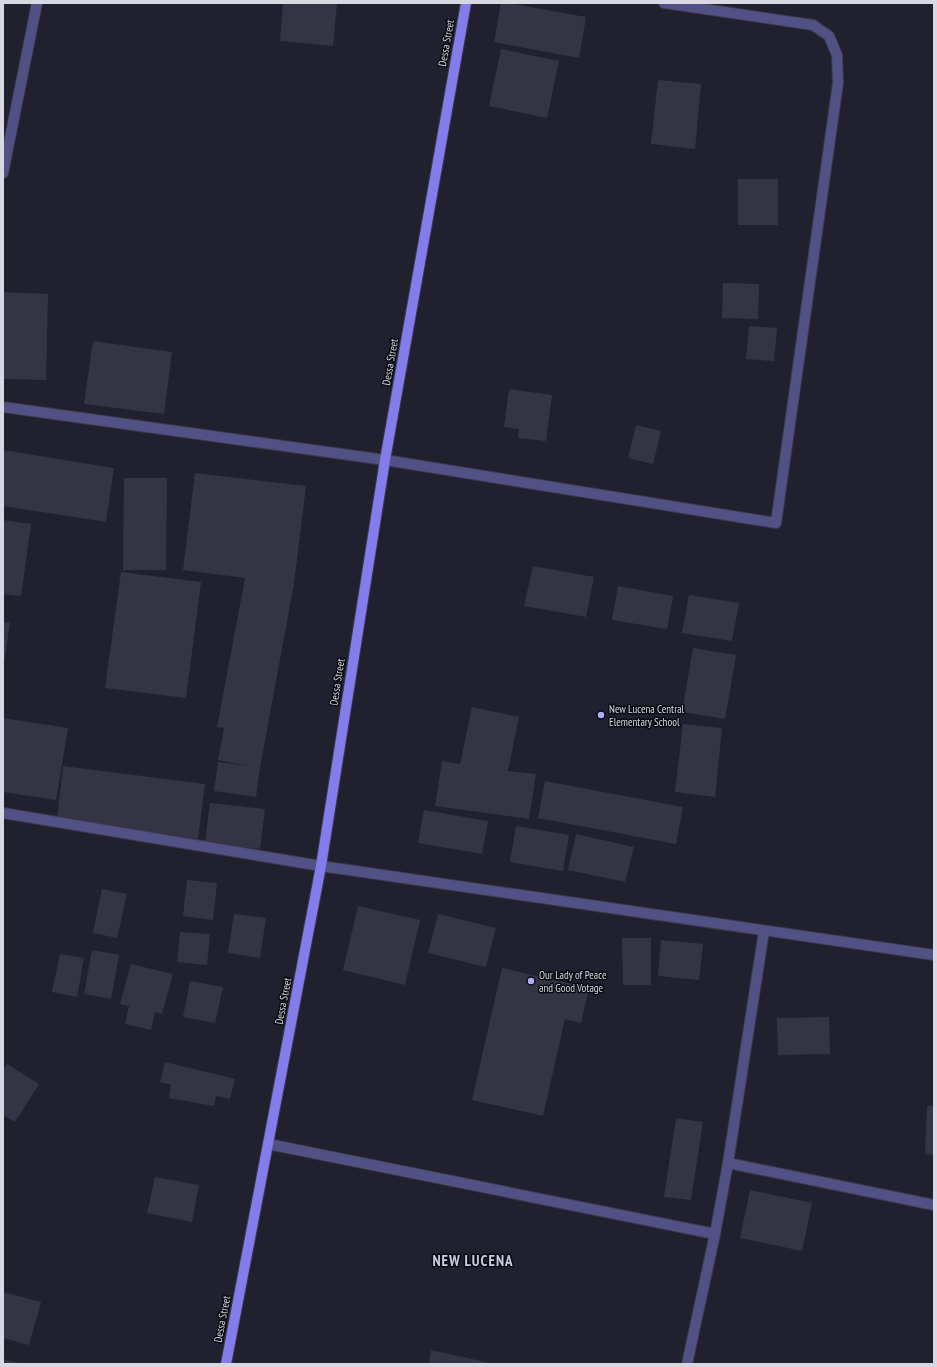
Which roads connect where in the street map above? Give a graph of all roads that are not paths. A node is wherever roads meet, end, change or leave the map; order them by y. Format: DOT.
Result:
graph roads {
  1 [pos="37,3"];
  2 [pos="466,3"];
  3 [pos="664,3"];
  4 [pos="3,173"];
  5 [pos="3,407"];
  6 [pos="385,460"];
  7 [pos="3,813"];
  8 [pos="320,866"];
  9 [pos="764,931"];
  10 [pos="934,955"];
  11 [pos="268,1144"];
  12 [pos="728,1164"];
  13 [pos="934,1205"];
  14 [pos="715,1234"];
  15 [pos="226,1364"];
  16 [pos="687,1364"];
  1 -- 4 [label="street"];
  2 -- 6 [label="main road, Dessa Street"];
  3 -- 6 [label="street"];
  5 -- 6 [label="street"];
  6 -- 8 [label="main road, Dessa Street"];
  7 -- 8 [label="street"];
  8 -- 9 [label="street"];
  8 -- 11 [label="main road, Dessa Street"];
  9 -- 10 [label="street"];
  9 -- 12 [label="street"];
  11 -- 14 [label="street"];
  11 -- 15 [label="main road, Dessa Street"];
  12 -- 13 [label="street"];
  12 -- 14 [label="street"];
  14 -- 16 [label="street"];
}
